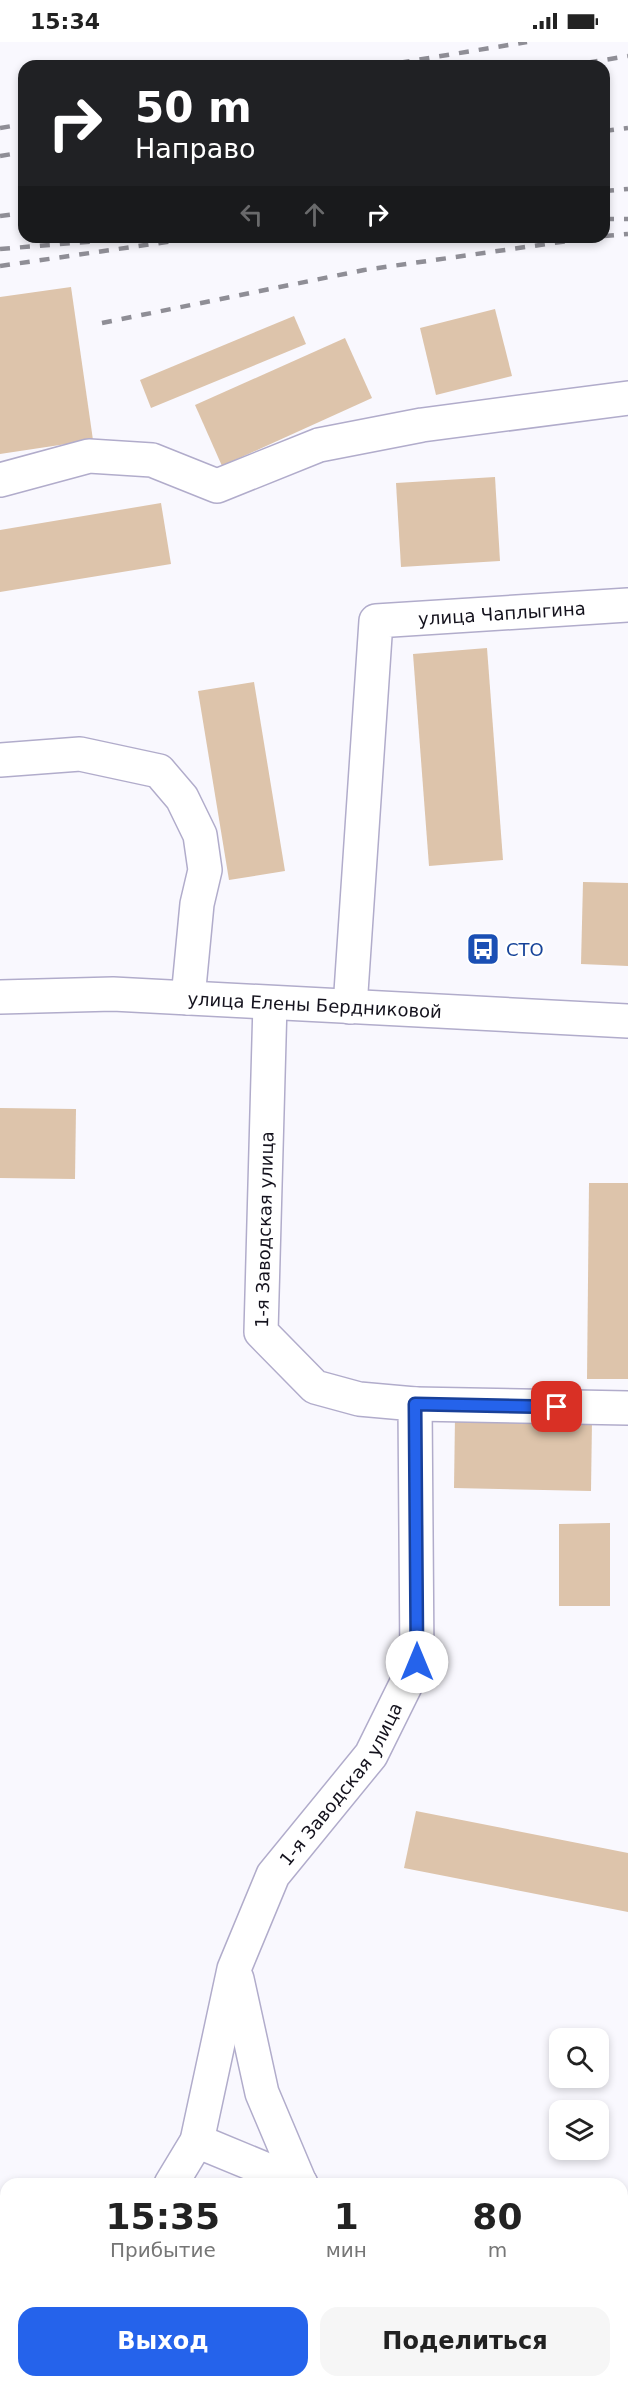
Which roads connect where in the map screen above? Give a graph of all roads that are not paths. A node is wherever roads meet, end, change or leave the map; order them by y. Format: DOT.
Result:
graph roads {
  1 [pos="628,398"];
  2 [pos="0,480"];
  3 [pos="628,605"];
  4 [pos="0,760"];
  5 [pos="0,997"];
  6 [pos="188,998"];
  7 [pos="270,1003"];
  8 [pos="350,1007"];
  9 [pos="628,1021"];
  10 [pos="415,1404"];
  11 [pos="628,1408"];
  12 [pos="234,1969"];
  13 [pos="197,2141"];
  14 [pos="175,2178"];
  15 [pos="288,2178"];
  16 [pos="298,2178"];
  1 -- 2 [label="street"];
  3 -- 8 [label="street, улица Чаплыгина"];
  4 -- 6 [label="street"];
  5 -- 6 [label="street, улица Елены Бердниковой"];
  6 -- 7 [label="street, улица Елены Бердниковой"];
  7 -- 8 [label="street, улица Елены Бердниковой"];
  7 -- 10 [label="street, 1-я Заводская улица"];
  8 -- 9 [label="street, улица Елены Бердниковой"];
  10 -- 11 [label="street"];
  10 -- 12 [label="street, 1-я Заводская улица"];
  12 -- 13 [label="street, 1-я Заводская улица"];
  12 -- 16 [label="street"];
  13 -- 14 [label="street, 1-я Заводская улица"];
  13 -- 15 [label="street"];
}
